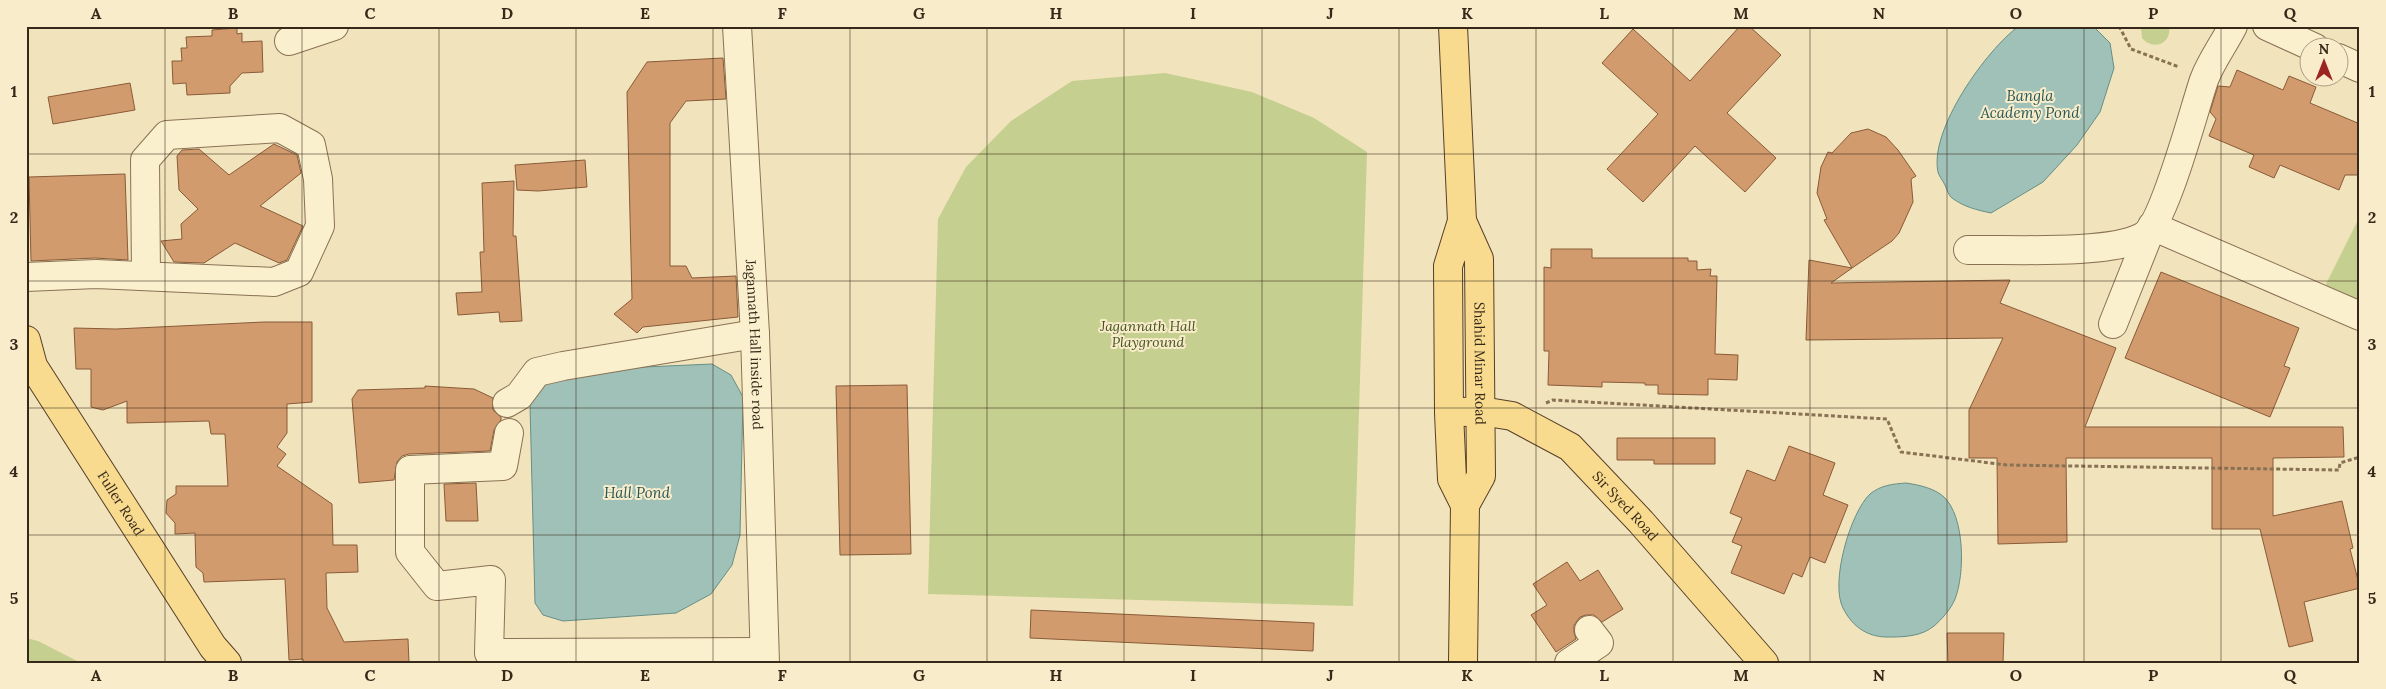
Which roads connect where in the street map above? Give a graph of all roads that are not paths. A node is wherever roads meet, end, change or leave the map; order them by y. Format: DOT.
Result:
graph roads {
  1 [pos="334,26"];
  2 [pos="737,26"];
  3 [pos="1453,26"];
  4 [pos="2233,26"];
  5 [pos="2267,26"];
  6 [pos="2298,40"];
  7 [pos="289,41"];
  8 [pos="2348,63"];
  9 [pos="2360,68"];
  10 [pos="1462,221"];
  11 [pos="2152,226"];
  12 [pos="1968,250"];
  13 [pos="146,276"];
  14 [pos="26,277"];
  15 [pos="2360,316"];
  16 [pos="2113,324"];
  17 [pos="755,334"];
  18 [pos="26,340"];
  19 [pos="507,403"];
  20 [pos="1481,411"];
  21 [pos="1449,413"];
  22 [pos="509,433"];
  23 [pos="1465,505"];
  24 [pos="1589,630"];
  25 [pos="214,657"];
  26 [pos="764,657"];
  27 [pos="1463,663"];
  28 [pos="1569,663"];
  29 [pos="1764,663"];
  1 -- 7 [label="lane"];
  2 -- 17 [label="lane, Jagannath Hall inside road"];
  3 -- 10 [label="main road, Shahid Minar Road"];
  4 -- 11 [label="lane"];
  5 -- 6 [label="lane"];
  8 -- 9 [label="lane"];
  10 -- 20 [label="main road, Shahid Minar Road"];
  10 -- 21 [label="main road, Shahid Minar Road"];
  11 -- 12 [label="lane"];
  11 -- 15 [label="lane"];
  11 -- 16 [label="lane"];
  13 -- 13 [label="lane"];
  13 -- 14 [label="lane"];
  17 -- 19 [label="lane"];
  17 -- 26 [label="lane, Jagannath Hall inside road"];
  18 -- 25 [label="main road, Fuller Road"];
  20 -- 21 [label="main road, Sir Syed Road"];
  20 -- 23 [label="main road, Shahid Minar Road"];
  20 -- 29 [label="main road, Sir Syed Road"];
  21 -- 23 [label="main road, Shahid Minar Road"];
  22 -- 26 [label="lane"];
  23 -- 27 [label="main road, Shahid Minar Road"];
  24 -- 28 [label="lane"];
}
